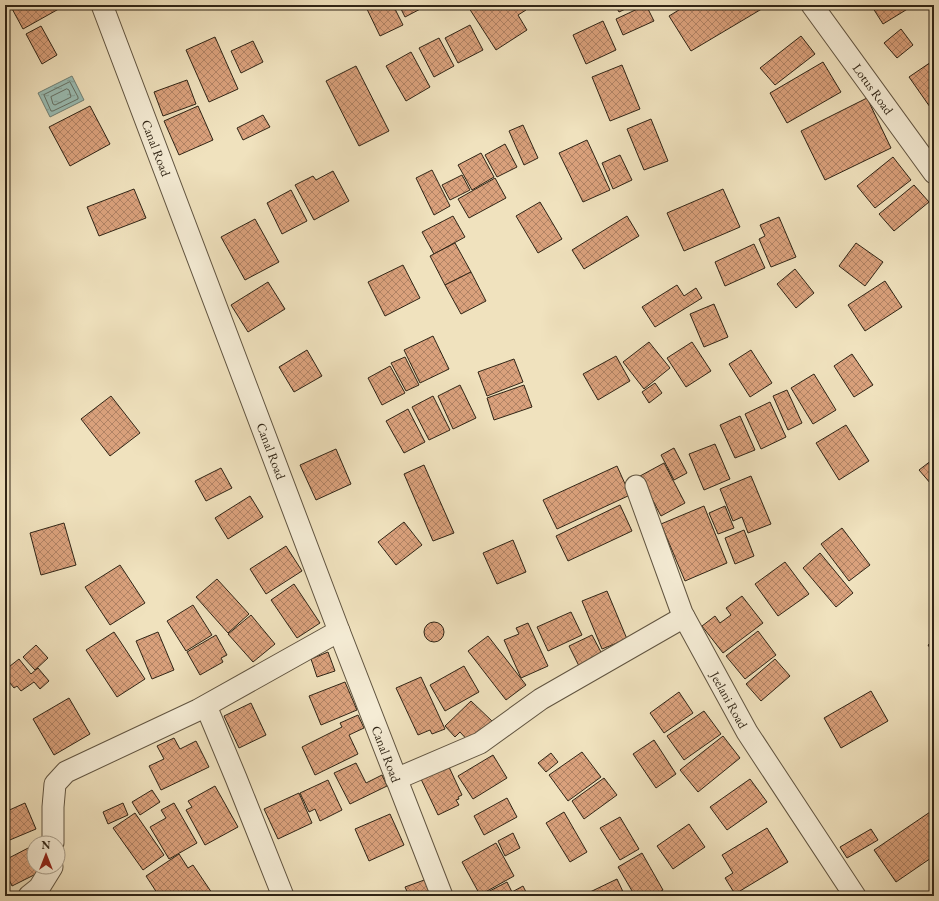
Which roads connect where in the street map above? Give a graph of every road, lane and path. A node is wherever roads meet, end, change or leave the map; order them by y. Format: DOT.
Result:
graph roads {
  1 [pos="102,5"];
  2 [pos="812,5"];
  3 [pos="934,173"];
  4 [pos="636,486"];
  5 [pos="684,616"];
  6 [pos="339,631"];
  7 [pos="206,706"];
  8 [pos="396,779"];
  9 [pos="53,835"];
  10 [pos="47,875"];
  11 [pos="29,896"];
  12 [pos="283,896"];
  13 [pos="442,896"];
  14 [pos="855,896"];
  1 -- 6 [label="street, Canal Road"];
  2 -- 3 [label="street, Lotus Road"];
  4 -- 5 [label="street, Jeelani Road"];
  5 -- 8 [label="street"];
  5 -- 14 [label="street, Jeelani Road"];
  6 -- 7 [label="street"];
  6 -- 8 [label="street, Canal Road"];
  7 -- 9 [label="street"];
  7 -- 12 [label="street"];
  8 -- 13 [label="street, Canal Road"];
  10 -- 11 [label="street"];
}
